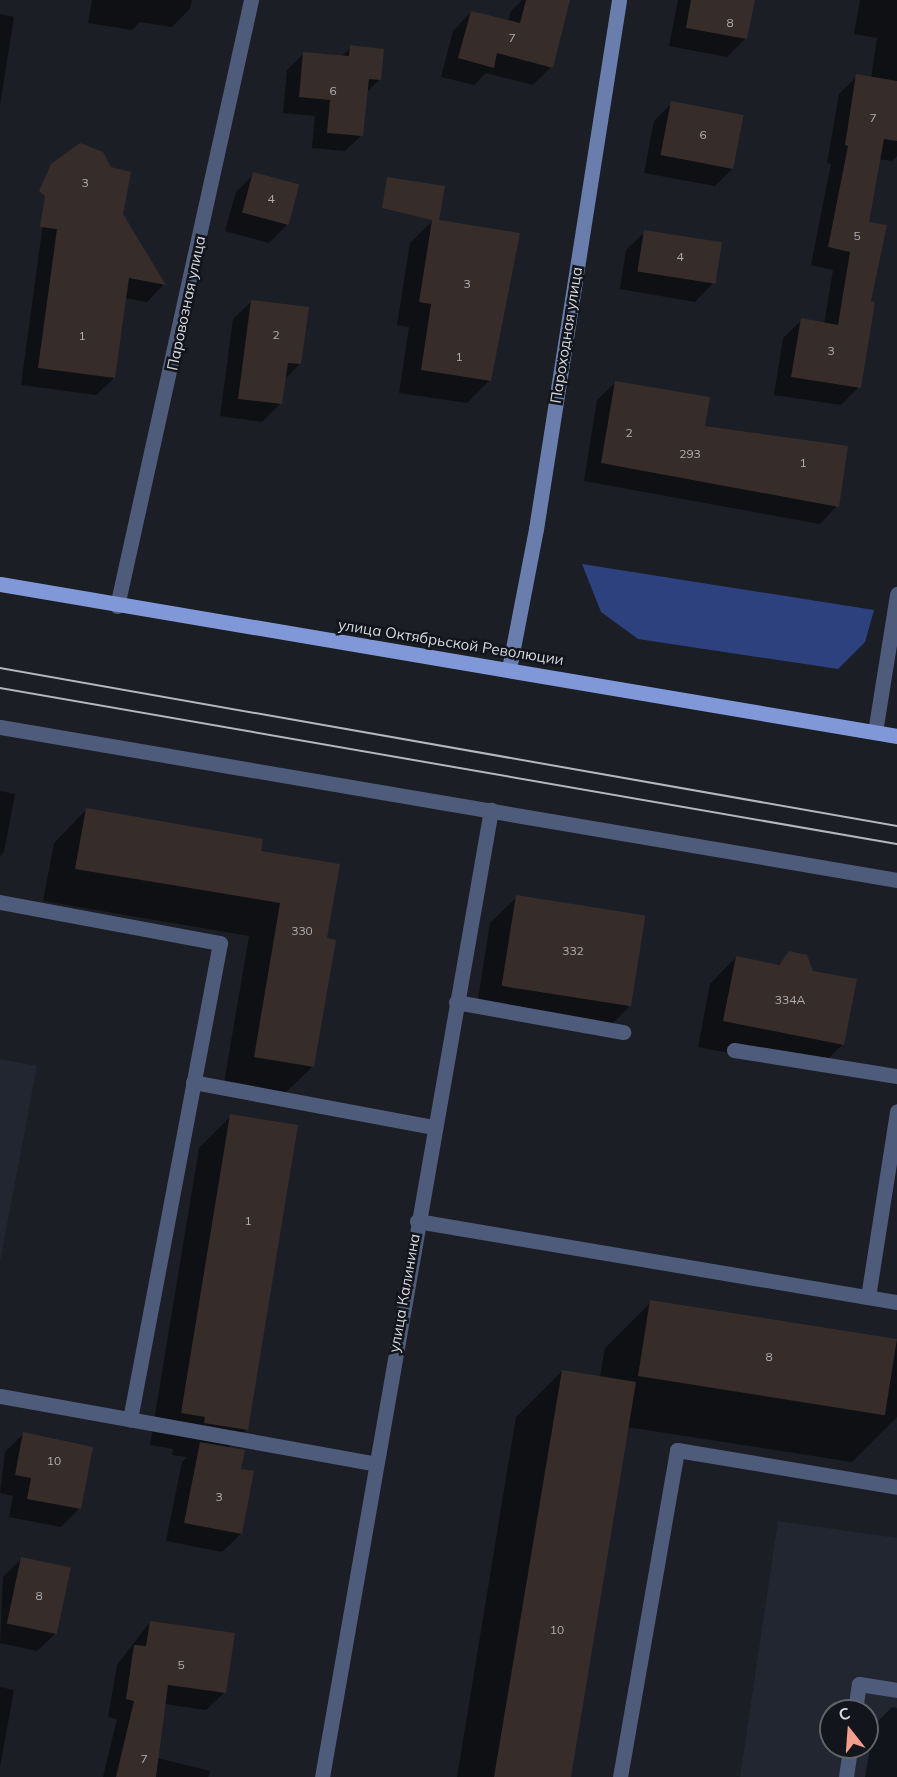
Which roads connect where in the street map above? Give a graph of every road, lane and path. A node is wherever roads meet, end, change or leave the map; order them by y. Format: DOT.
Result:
graph roads {
  1 [pos="251,0"];
  2 [pos="619,0"];
  3 [pos="0,584"];
  4 [pos="897,594"];
  5 [pos="117,606"];
  6 [pos="509,669"];
  7 [pos="0,727"];
  8 [pos="875,732"];
  9 [pos="897,736"];
  10 [pos="491,810"];
  11 [pos="897,880"];
  12 [pos="0,902"];
  13 [pos="456,1002"];
  14 [pos="622,1032"];
  15 [pos="734,1050"];
  16 [pos="897,1076"];
  17 [pos="193,1082"];
  18 [pos="897,1111"];
  19 [pos="434,1127"];
  20 [pos="894,1152"];
  21 [pos="417,1221"];
  22 [pos="868,1298"];
  23 [pos="897,1302"];
  24 [pos="0,1396"];
  25 [pos="130,1420"];
  26 [pos="374,1462"];
  27 [pos="897,1487"];
  28 [pos="897,1690"];
  29 [pos="857,1699"];
  30 [pos="848,1759"];
  31 [pos="322,1777"];
  32 [pos="620,1777"];
  33 [pos="846,1777"];
  1 -- 5 [label="street, Паровозная улица"];
  2 -- 6 [label="main road, Пароходная улица"];
  3 -- 5 [label="main road, улица Октябрьской Революции"];
  4 -- 8 [label="street"];
  5 -- 6 [label="main road, улица Октябрьской Революции"];
  6 -- 8 [label="main road, улица Октябрьской Революции"];
  7 -- 10 [label="street"];
  8 -- 9 [label="main road, улица Октябрьской Революции"];
  10 -- 11 [label="street"];
  10 -- 13 [label="street, улица Калинина"];
  12 -- 17 [label="street"];
  13 -- 14 [label="street"];
  13 -- 19 [label="street, улица Калинина"];
  15 -- 16 [label="street"];
  17 -- 19 [label="street"];
  17 -- 25 [label="street"];
  18 -- 20 [label="street"];
  19 -- 21 [label="street, улица Калинина"];
  20 -- 22 [label="street"];
  21 -- 22 [label="street"];
  21 -- 26 [label="street, улица Калинина"];
  22 -- 23 [label="street"];
  24 -- 25 [label="street"];
  25 -- 26 [label="street"];
  26 -- 31 [label="street, улица Калинина"];
  27 -- 32 [label="street"];
  28 -- 29 [label="street"];
  30 -- 33 [label="street"];
}
